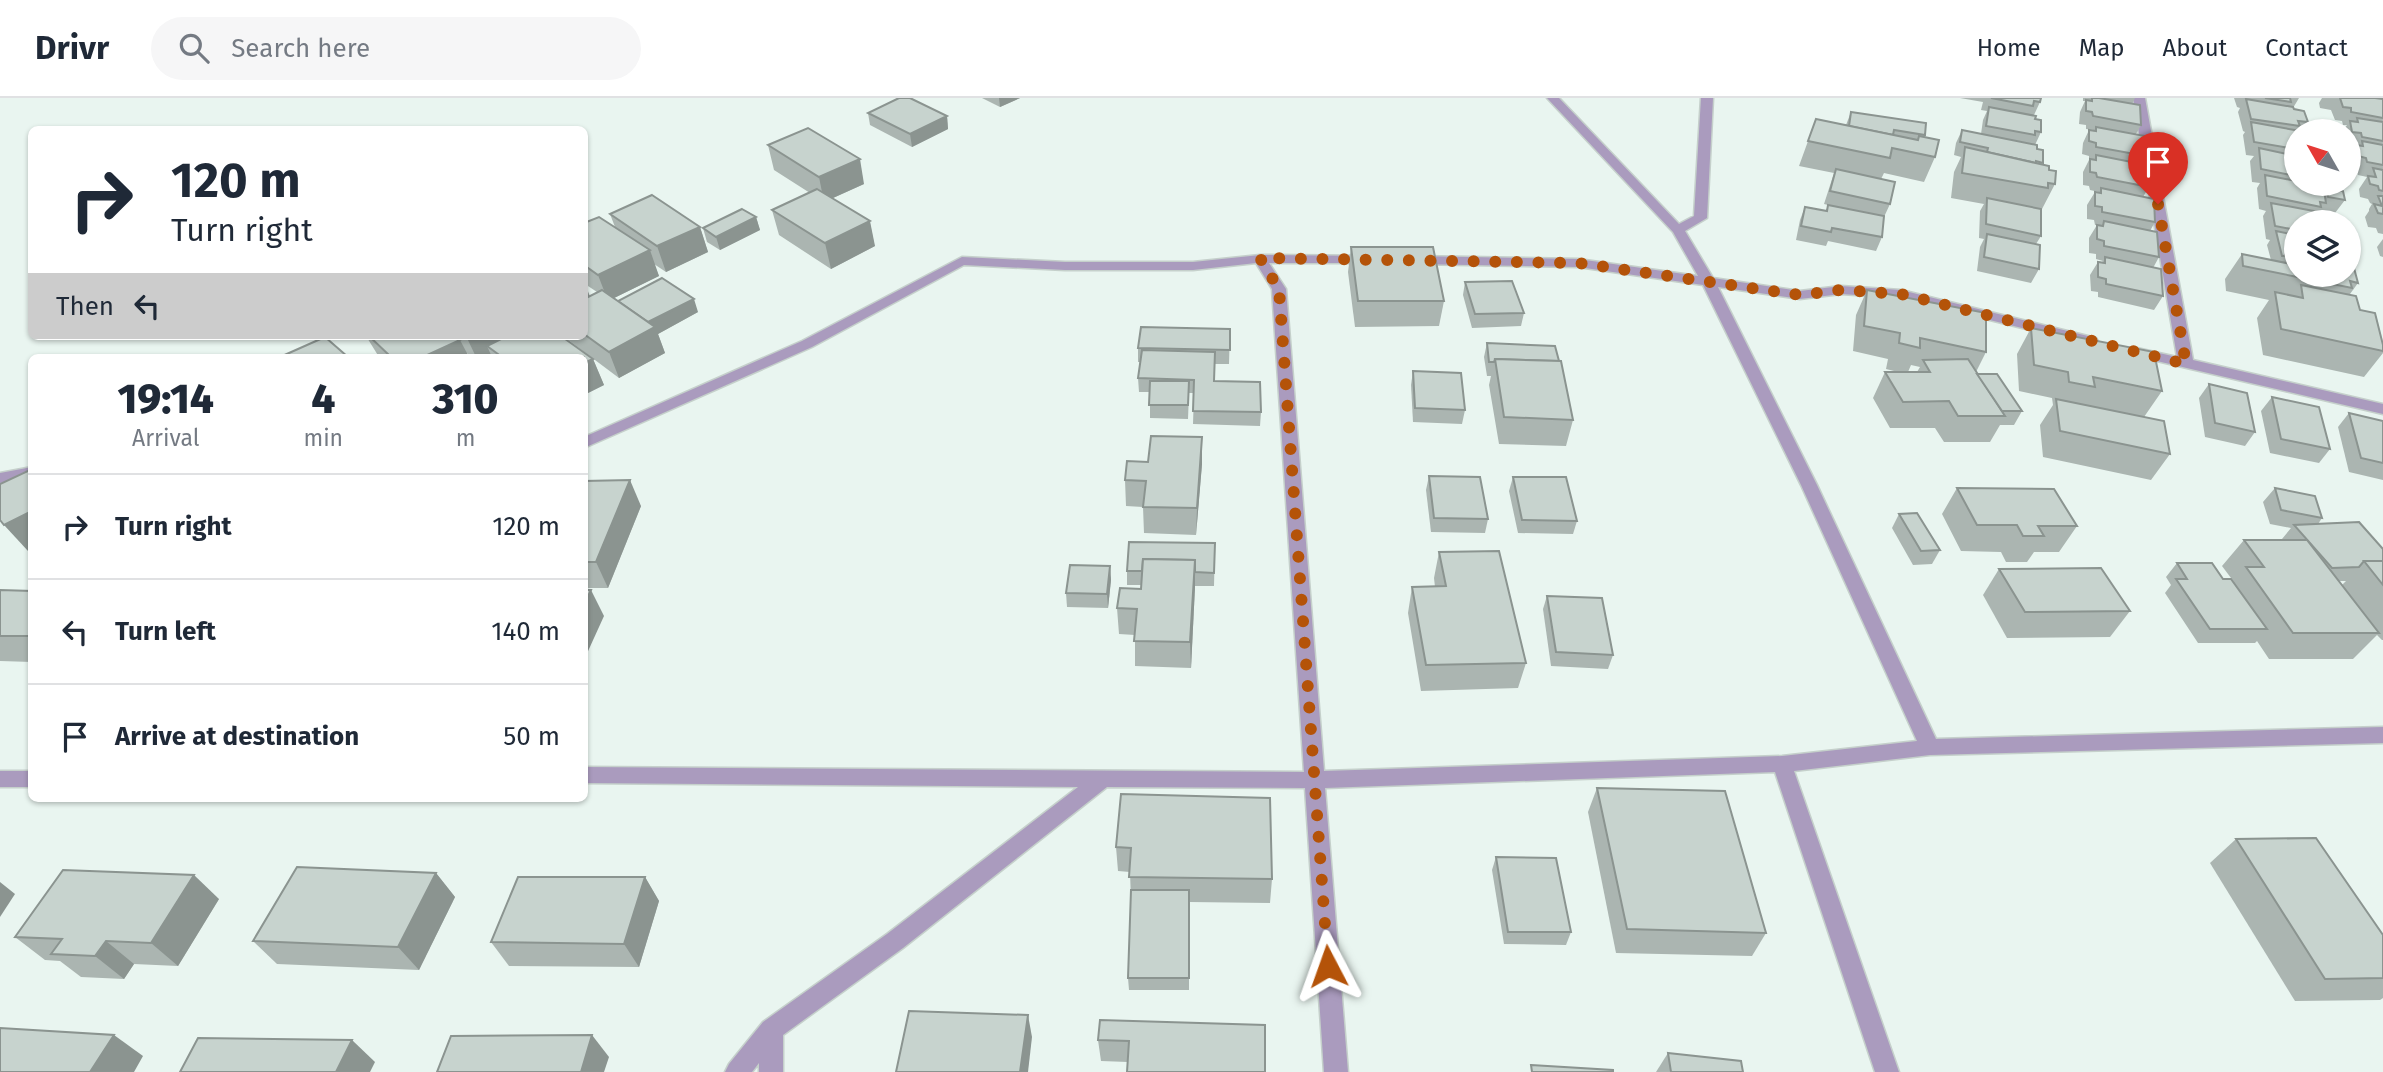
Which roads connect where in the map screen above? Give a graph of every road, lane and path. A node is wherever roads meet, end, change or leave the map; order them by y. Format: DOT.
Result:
graph roads {
  1 [pos="1553,98"];
  2 [pos="1707,98"];
  3 [pos="2139,98"];
  4 [pos="1678,230"];
  5 [pos="1260,258"];
  6 [pos="1709,283"];
  7 [pos="2186,364"];
  8 [pos="2383,409"];
  9 [pos="588,441"];
  10 [pos="28,473"];
  11 [pos="0,478"];
  12 [pos="2383,735"];
  13 [pos="1930,747"];
  14 [pos="1782,764"];
  15 [pos="588,775"];
  16 [pos="0,779"];
  17 [pos="28,779"];
  18 [pos="1315,780"];
  19 [pos="1100,781"];
  20 [pos="771,1030"];
  21 [pos="737,1072"];
  22 [pos="771,1072"];
  23 [pos="1336,1072"];
  24 [pos="1886,1072"];
  1 -- 4 [label="street"];
  2 -- 4 [label="street"];
  3 -- 7 [label="street"];
  4 -- 6 [label="street"];
  5 -- 6 [label="street"];
  5 -- 9 [label="street"];
  5 -- 18 [label="street"];
  6 -- 7 [label="street"];
  6 -- 13 [label="street"];
  7 -- 8 [label="street"];
  10 -- 11 [label="street"];
  12 -- 13 [label="street"];
  13 -- 14 [label="street"];
  14 -- 18 [label="street"];
  14 -- 24 [label="street"];
  15 -- 19 [label="street"];
  16 -- 17 [label="street"];
  18 -- 19 [label="street"];
  18 -- 23 [label="street"];
  19 -- 20 [label="street"];
  20 -- 21 [label="street"];
  20 -- 22 [label="street"];
}
